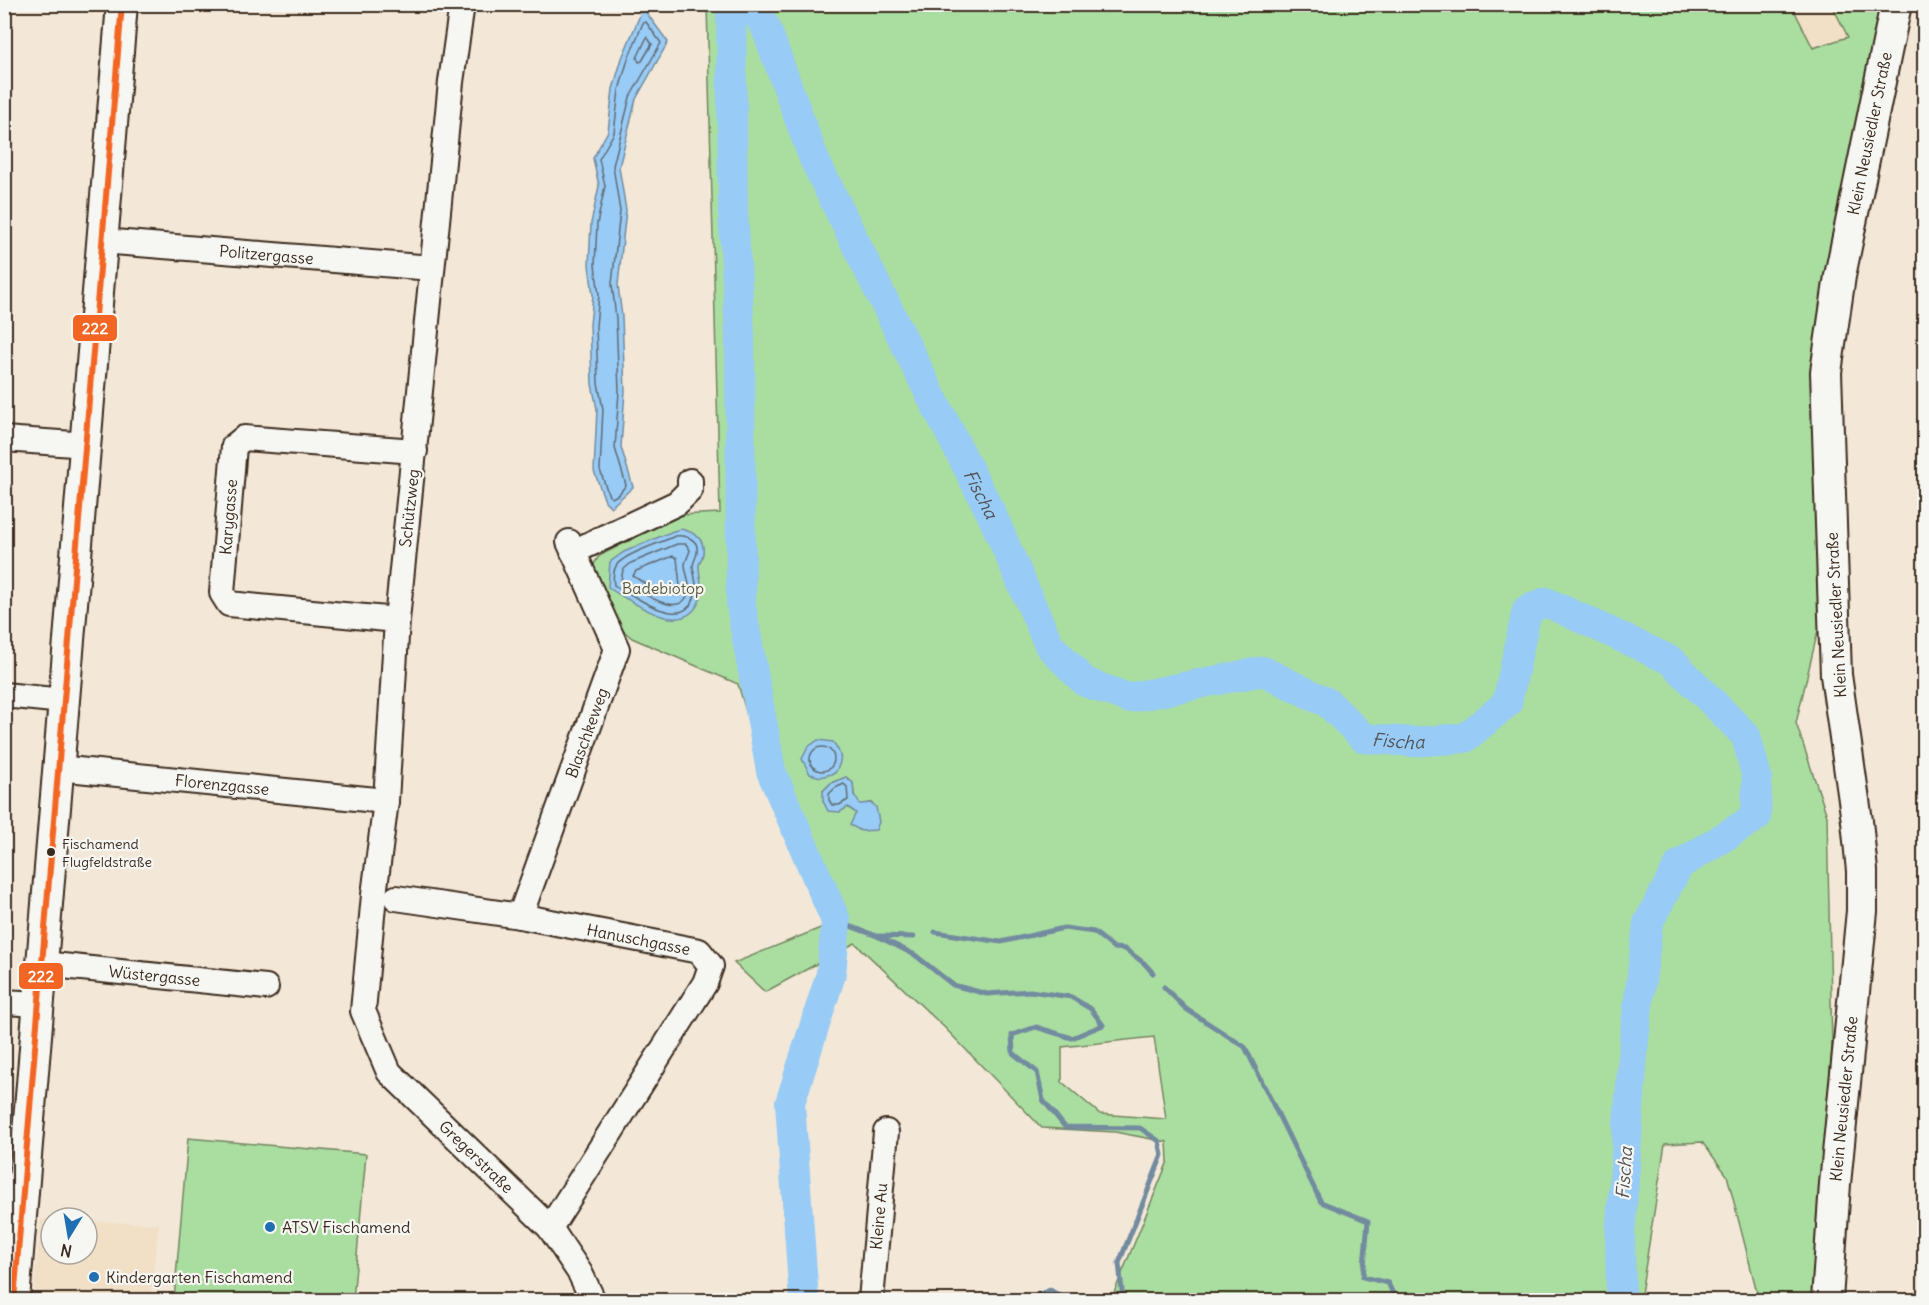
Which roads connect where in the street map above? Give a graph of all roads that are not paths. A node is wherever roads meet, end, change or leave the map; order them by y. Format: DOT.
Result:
graph roads {
  1 [pos="123,4"];
  2 [pos="462,4"];
  3 [pos="1896,4"];
  4 [pos="102,241"];
  5 [pos="432,268"];
  6 [pos="4,439"];
  7 [pos="87,445"];
  8 [pos="415,451"];
  9 [pos="690,481"];
  10 [pos="397,620"];
  11 [pos="4,695"];
  12 [pos="63,701"];
  13 [pos="58,768"];
  14 [pos="386,801"];
  15 [pos="396,898"];
  16 [pos="520,916"];
  17 [pos="43,964"];
  18 [pos="266,987"];
  19 [pos="4,1002"];
  20 [pos="38,1004"];
  21 [pos="363,1011"];
  22 [pos="886,1132"];
  23 [pos="550,1228"];
  24 [pos="14,1300"];
  25 [pos="593,1300"];
  26 [pos="871,1300"];
  27 [pos="1827,1300"];
  1 -- 4 [label="main road"];
  2 -- 5 [label="street, Schützweg"];
  3 -- 27 [label="main road, Klein Neusiedler Straße"];
  4 -- 5 [label="street, Politzergasse"];
  4 -- 7 [label="main road"];
  5 -- 8 [label="street, Schützweg"];
  6 -- 7 [label="street"];
  7 -- 12 [label="main road"];
  8 -- 10 [label="street, Schützweg"];
  8 -- 10 [label="street, Karygasse"];
  9 -- 16 [label="street, Blaschkeweg"];
  10 -- 14 [label="street, Schützweg"];
  11 -- 12 [label="street"];
  12 -- 13 [label="main road"];
  13 -- 14 [label="street, Florenzgasse"];
  13 -- 17 [label="main road"];
  14 -- 21 [label="street, Schützweg"];
  15 -- 16 [label="street, Hanuschgasse"];
  16 -- 23 [label="street, Hanuschgasse"];
  17 -- 18 [label="street, Wüstergasse"];
  17 -- 20 [label="main road"];
  19 -- 20 [label="street"];
  20 -- 24 [label="main road"];
  21 -- 23 [label="street, Gregerstraße"];
  22 -- 26 [label="street, Kleine Au"];
  23 -- 25 [label="street, Gregerstraße"];
}
